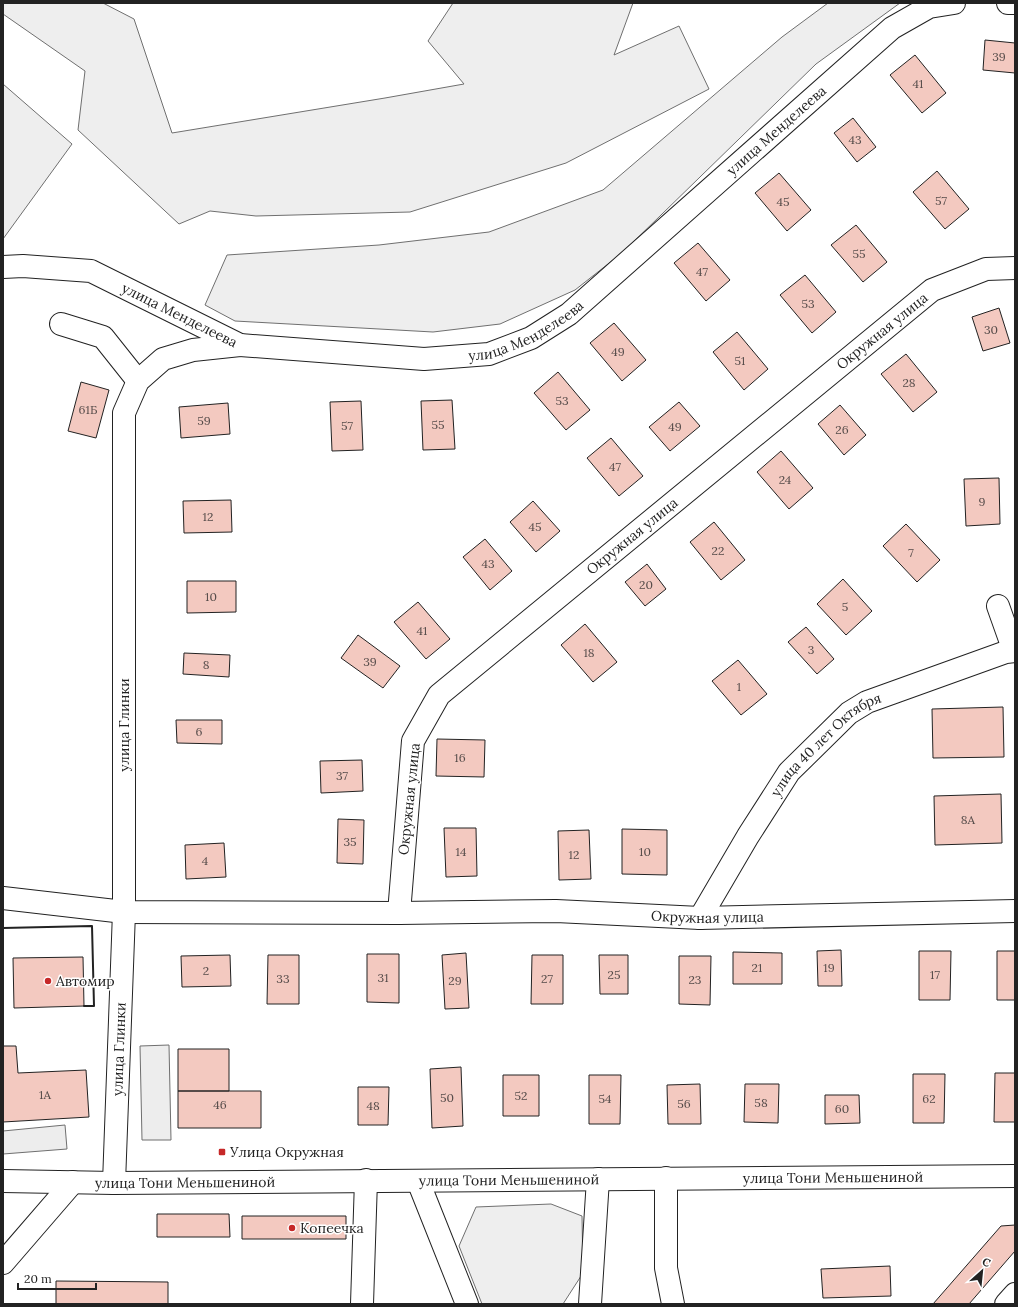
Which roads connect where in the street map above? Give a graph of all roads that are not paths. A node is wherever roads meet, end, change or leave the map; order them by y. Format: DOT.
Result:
graph roads {
  1 [pos="954,3"];
  2 [pos="1008,3"];
  3 [pos="1015,3"];
  4 [pos="3,267"];
  5 [pos="1015,268"];
  6 [pos="61,324"];
  7 [pos="240,345"];
  8 [pos="138,381"];
  9 [pos="998,606"];
  10 [pos="1014,651"];
  11 [pos="3,898"];
  12 [pos="1015,911"];
  13 [pos="124,912"];
  14 [pos="399,914"];
  15 [pos="700,918"];
  16 [pos="1015,1176"];
  17 [pos="666,1178"];
  18 [pos="598,1179"];
  19 [pos="366,1180"];
  20 [pos="418,1180"];
  21 [pos="3,1181"];
  22 [pos="73,1182"];
  23 [pos="114,1183"];
  24 [pos="3,1263"];
  25 [pos="1015,1294"];
  26 [pos="362,1304"];
  27 [pos="467,1304"];
  28 [pos="590,1304"];
  29 [pos="673,1304"];
  30 [pos="1006,1304"];
  1 -- 7 [label="street, улица Менделеева"];
  2 -- 3 [label="street"];
  4 -- 7 [label="street, улица Менделеева"];
  5 -- 14 [label="street, Окружная улица"];
  6 -- 8 [label="street"];
  7 -- 8 [label="street, улица Глинки"];
  8 -- 13 [label="street, улица Глинки"];
  9 -- 10 [label="street"];
  10 -- 15 [label="street, улица 40 лет Октября"];
  11 -- 13 [label="street, Окружная улица"];
  12 -- 15 [label="street, Окружная улица"];
  13 -- 14 [label="street, Окружная улица"];
  13 -- 23 [label="street, улица Глинки"];
  14 -- 15 [label="street, Окружная улица"];
  16 -- 17 [label="street, улица Тони Меньшениной"];
  17 -- 18 [label="street, улица Тони Меньшениной"];
  17 -- 29 [label="street"];
  18 -- 20 [label="street, улица Тони Меньшениной"];
  18 -- 28 [label="street"];
  19 -- 20 [label="street, улица Тони Меньшениной"];
  19 -- 23 [label="street, улица Тони Меньшениной"];
  19 -- 26 [label="street"];
  20 -- 27 [label="street"];
  21 -- 22 [label="street, улица Тони Меньшениной"];
  22 -- 23 [label="street, улица Тони Меньшениной"];
  22 -- 24 [label="street"];
  25 -- 30 [label="street"];
}
